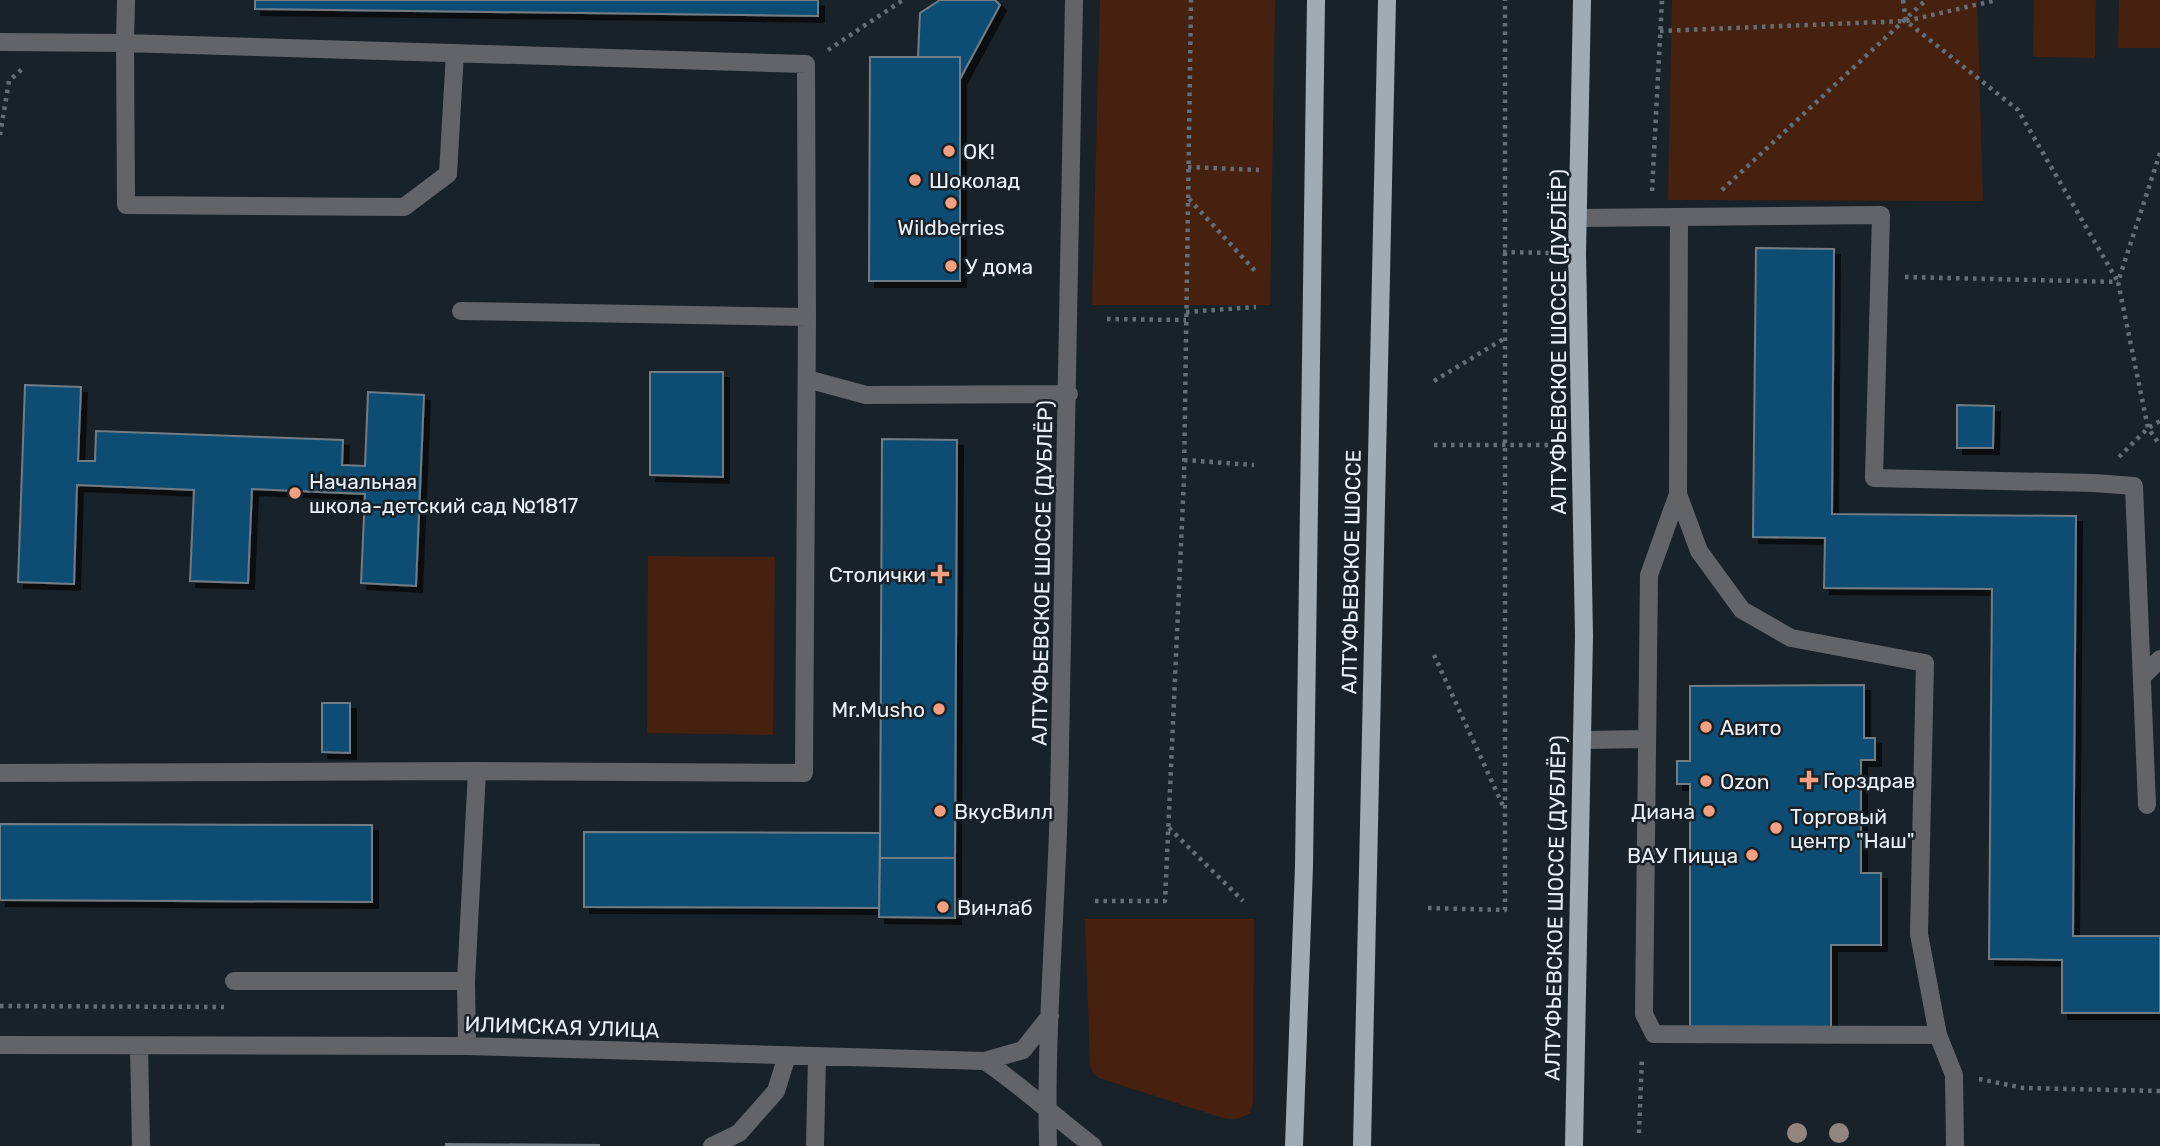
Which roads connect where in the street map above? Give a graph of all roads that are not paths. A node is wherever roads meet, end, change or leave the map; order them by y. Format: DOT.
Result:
graph roads {
  1 [pos="126,0"];
  2 [pos="1074,0"];
  3 [pos="1316,0"];
  4 [pos="1387,0"];
  5 [pos="1582,0"];
  6 [pos="0,42"];
  7 [pos="125,43"];
  8 [pos="454,53"];
  9 [pos="1686,217"];
  10 [pos="1578,218"];
  11 [pos="461,311"];
  12 [pos="807,317"];
  13 [pos="807,379"];
  14 [pos="1069,394"];
  15 [pos="1678,494"];
  16 [pos="2160,659"];
  17 [pos="2142,677"];
  18 [pos="1647,739"];
  19 [pos="1582,740"];
  20 [pos="477,771"];
  21 [pos="0,773"];
  22 [pos="2147,805"];
  23 [pos="234,981"];
  24 [pos="466,981"];
  25 [pos="1050,1016"];
  26 [pos="1938,1035"];
  27 [pos="0,1045"];
  28 [pos="139,1046"];
  29 [pos="467,1046"];
  30 [pos="787,1056"];
  31 [pos="817,1056"];
  32 [pos="985,1061"];
  33 [pos="1047,1110"];
  34 [pos="141,1146"];
  35 [pos="712,1146"];
  36 [pos="815,1146"];
  37 [pos="1048,1146"];
  38 [pos="1093,1146"];
  39 [pos="1294,1146"];
  40 [pos="1362,1146"];
  41 [pos="1574,1146"];
  42 [pos="1955,1146"];
  1 -- 7 [label="street"];
  2 -- 14 [label="street, АЛТУФЬЕВСКОЕ ШОССЕ (ДУБЛЁР)"];
  3 -- 39 [label="main road, АЛТУФЬЕВСКОЕ ШОССЕ"];
  4 -- 40 [label="main road, АЛТУФЬЕВСКОЕ ШОССЕ"];
  5 -- 10 [label="main road, АЛТУФЬЕВСКОЕ ШОССЕ (ДУБЛЁР)"];
  6 -- 7 [label="street"];
  7 -- 8 [label="street"];
  7 -- 8 [label="street"];
  8 -- 12 [label="street"];
  9 -- 10 [label="street"];
  9 -- 15 [label="street"];
  9 -- 17 [label="street"];
  10 -- 19 [label="main road, АЛТУФЬЕВСКОЕ ШОССЕ (ДУБЛЁР)"];
  11 -- 12 [label="street"];
  12 -- 13 [label="street"];
  13 -- 14 [label="street"];
  13 -- 20 [label="street"];
  14 -- 25 [label="street, АЛТУФЬЕВСКОЕ ШОССЕ (ДУБЛЁР)"];
  15 -- 18 [label="street"];
  15 -- 26 [label="street"];
  16 -- 17 [label="street"];
  17 -- 22 [label="street"];
  18 -- 19 [label="street"];
  18 -- 26 [label="street"];
  19 -- 41 [label="main road, АЛТУФЬЕВСКОЕ ШОССЕ (ДУБЛЁР)"];
  20 -- 21 [label="street"];
  20 -- 24 [label="street"];
  23 -- 24 [label="street"];
  24 -- 29 [label="street"];
  25 -- 32 [label="street"];
  25 -- 33 [label="street, АЛТУФЬЕВСКОЕ ШОССЕ (ДУБЛЁР)"];
  26 -- 42 [label="street"];
  27 -- 28 [label="street, ИЛИМСКАЯ УЛИЦА"];
  28 -- 29 [label="street, ИЛИМСКАЯ УЛИЦА"];
  28 -- 34 [label="street"];
  29 -- 30 [label="street, ИЛИМСКАЯ УЛИЦА"];
  30 -- 31 [label="street, ИЛИМСКАЯ УЛИЦА"];
  30 -- 35 [label="street"];
  31 -- 32 [label="street, ИЛИМСКАЯ УЛИЦА"];
  31 -- 36 [label="street"];
  32 -- 33 [label="street"];
  33 -- 37 [label="street, АЛТУФЬЕВСКОЕ ШОССЕ (ДУБЛЁР)"];
  33 -- 38 [label="street"];
}
